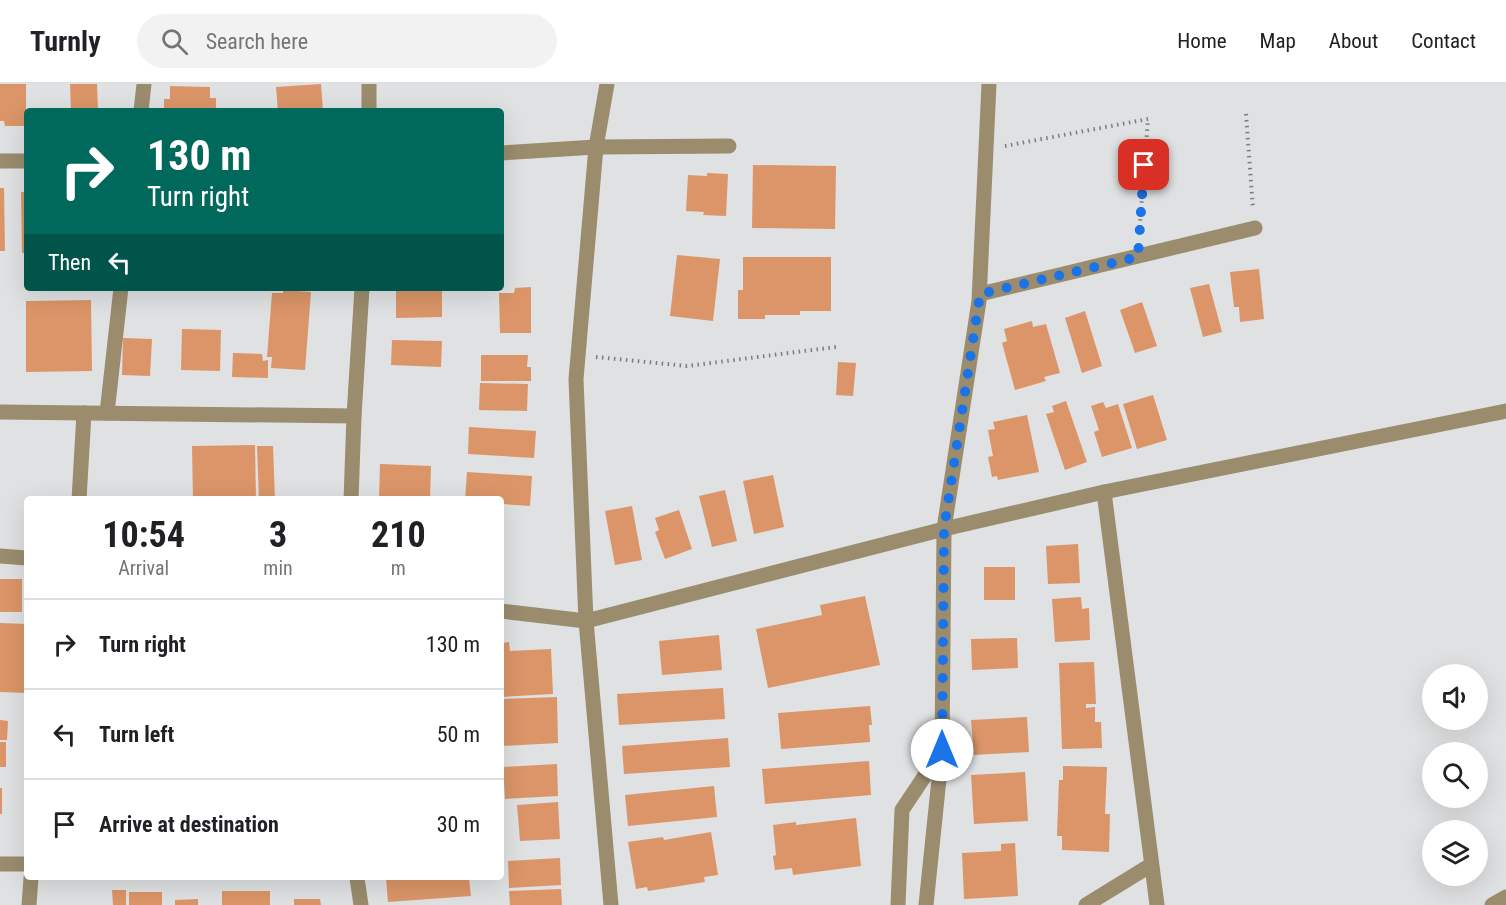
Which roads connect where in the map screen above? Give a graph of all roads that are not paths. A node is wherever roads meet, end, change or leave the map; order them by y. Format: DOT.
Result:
graph roads {
  1 [pos="144,84"];
  2 [pos="369,84"];
  3 [pos="607,84"];
  4 [pos="989,84"];
  5 [pos="141,108"];
  6 [pos="369,108"];
  7 [pos="729,146"];
  8 [pos="596,147"];
  9 [pos="504,153"];
  10 [pos="0,161"];
  11 [pos="24,161"];
  12 [pos="1255,228"];
  13 [pos="121,291"];
  14 [pos="362,291"];
  15 [pos="980,294"];
  16 [pos="1506,411"];
  17 [pos="0,412"];
  18 [pos="84,413"];
  19 [pos="107,413"];
  20 [pos="354,416"];
  21 [pos="1104,492"];
  22 [pos="79,496"];
  23 [pos="351,496"];
  24 [pos="944,529"];
  25 [pos="0,556"];
  26 [pos="24,558"];
  27 [pos="504,611"];
  28 [pos="586,621"];
  29 [pos="942,750"];
  30 [pos="0,864"];
  31 [pos="24,864"];
  32 [pos="1151,865"];
  33 [pos="31,880"];
  34 [pos="357,880"];
  35 [pos="1506,897"];
  36 [pos="29,905"];
  37 [pos="361,905"];
  38 [pos="611,905"];
  39 [pos="898,905"];
  40 [pos="926,905"];
  41 [pos="1086,905"];
  42 [pos="1156,905"];
  43 [pos="1492,905"];
  1 -- 5 [label="street"];
  2 -- 6 [label="street"];
  3 -- 8 [label="street"];
  4 -- 15 [label="street"];
  7 -- 8 [label="street"];
  8 -- 9 [label="street"];
  8 -- 28 [label="street"];
  10 -- 11 [label="street"];
  12 -- 15 [label="street"];
  13 -- 19 [label="street"];
  14 -- 20 [label="street"];
  15 -- 24 [label="street"];
  16 -- 21 [label="street"];
  17 -- 18 [label="street"];
  18 -- 19 [label="street"];
  18 -- 22 [label="street"];
  19 -- 20 [label="street"];
  20 -- 23 [label="street"];
  21 -- 24 [label="street"];
  21 -- 32 [label="street"];
  24 -- 28 [label="street"];
  24 -- 29 [label="street"];
  25 -- 26 [label="street"];
  27 -- 28 [label="street"];
  28 -- 38 [label="street"];
  29 -- 39 [label="street"];
  29 -- 40 [label="street"];
  30 -- 31 [label="street"];
  32 -- 41 [label="street"];
  32 -- 42 [label="street"];
  33 -- 36 [label="street"];
  34 -- 37 [label="street"];
  35 -- 43 [label="street"];
}
